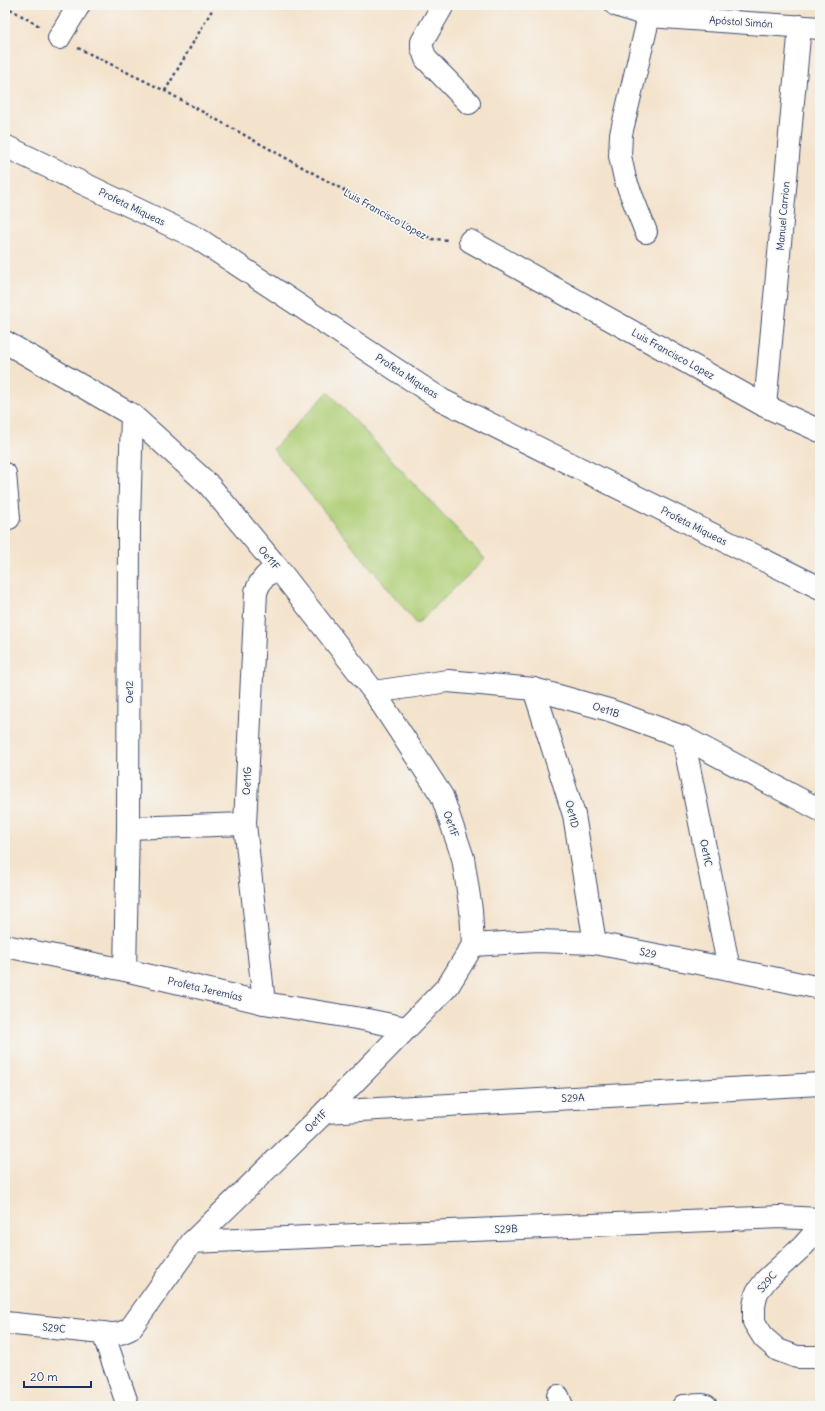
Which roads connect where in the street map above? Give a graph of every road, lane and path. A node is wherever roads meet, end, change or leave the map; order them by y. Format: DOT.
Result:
graph roads {
  1 [pos="79,5"];
  2 [pos="215,5"];
  3 [pos="443,5"];
  4 [pos="616,5"];
  5 [pos="5,6"];
  6 [pos="649,16"];
  7 [pos="810,27"];
  8 [pos="59,38"];
  9 [pos="165,91"];
  10 [pos="469,103"];
  11 [pos="5,146"];
  12 [pos="646,232"];
  13 [pos="470,240"];
  14 [pos="5,342"];
  15 [pos="765,406"];
  16 [pos="132,415"];
  17 [pos="820,432"];
  18 [pos="5,474"];
  19 [pos="9,518"];
  20 [pos="277,567"];
  21 [pos="820,588"];
  22 [pos="534,689"];
  23 [pos="374,692"];
  24 [pos="683,737"];
  25 [pos="820,810"];
  26 [pos="245,824"];
  27 [pos="128,828"];
  28 [pos="595,943"];
  29 [pos="5,946"];
  30 [pos="473,946"];
  31 [pos="729,969"];
  32 [pos="125,970"];
  33 [pos="820,988"];
  34 [pos="264,1003"];
  35 [pos="406,1028"];
  36 [pos="820,1084"];
  37 [pos="325,1112"];
  38 [pos="820,1219"];
  39 [pos="820,1227"];
  40 [pos="192,1242"];
  41 [pos="5,1323"];
  42 [pos="103,1333"];
  43 [pos="820,1358"];
  44 [pos="128,1406"];
  45 [pos="683,1406"];
  46 [pos="706,1406"];
  1 -- 8 [label="street"];
  2 -- 9 [label="path"];
  3 -- 10 [label="street"];
  4 -- 6 [label="street, Apóstol Simón"];
  5 -- 8 [label="path, Luis Francisco Lopez"];
  6 -- 7 [label="street, Apóstol Simón"];
  6 -- 12 [label="street"];
  7 -- 15 [label="street, Manuel Carrion"];
  8 -- 9 [label="path, Luis Francisco Lopez"];
  9 -- 13 [label="path, Luis Francisco Lopez"];
  11 -- 21 [label="street, Profeta Miqueas"];
  13 -- 15 [label="street, Luis Francisco Lopez"];
  14 -- 16 [label="street, Oe11F"];
  15 -- 17 [label="street, Luis Francisco Lopez"];
  16 -- 20 [label="street, Oe11F"];
  16 -- 27 [label="street, Oe12"];
  18 -- 19 [label="street"];
  20 -- 23 [label="street, Oe11F"];
  20 -- 26 [label="street, Oe11G"];
  22 -- 23 [label="street, Oe11B"];
  22 -- 24 [label="street, Oe11B"];
  22 -- 28 [label="street, Oe11D"];
  23 -- 30 [label="street, Oe11F"];
  24 -- 25 [label="street, Oe11B"];
  24 -- 31 [label="street, Oe11C"];
  26 -- 27 [label="street"];
  26 -- 34 [label="street, Oe11G"];
  27 -- 32 [label="street, Oe12"];
  28 -- 30 [label="street, S29"];
  28 -- 31 [label="street, S29"];
  29 -- 32 [label="street, Profeta Jeremías"];
  30 -- 35 [label="street, Oe11F"];
  31 -- 33 [label="street, S29"];
  32 -- 34 [label="street, Profeta Jeremías"];
  34 -- 35 [label="street, Profeta Jeremías"];
  35 -- 37 [label="street, Oe11F"];
  36 -- 37 [label="street, S29A"];
  37 -- 40 [label="street, Oe11F"];
  38 -- 40 [label="street, S29B"];
  39 -- 43 [label="street, S29C"];
  40 -- 42 [label="street, Oe11F"];
  41 -- 42 [label="street, S29C"];
  42 -- 44 [label="street"];
  45 -- 46 [label="street"];
}
